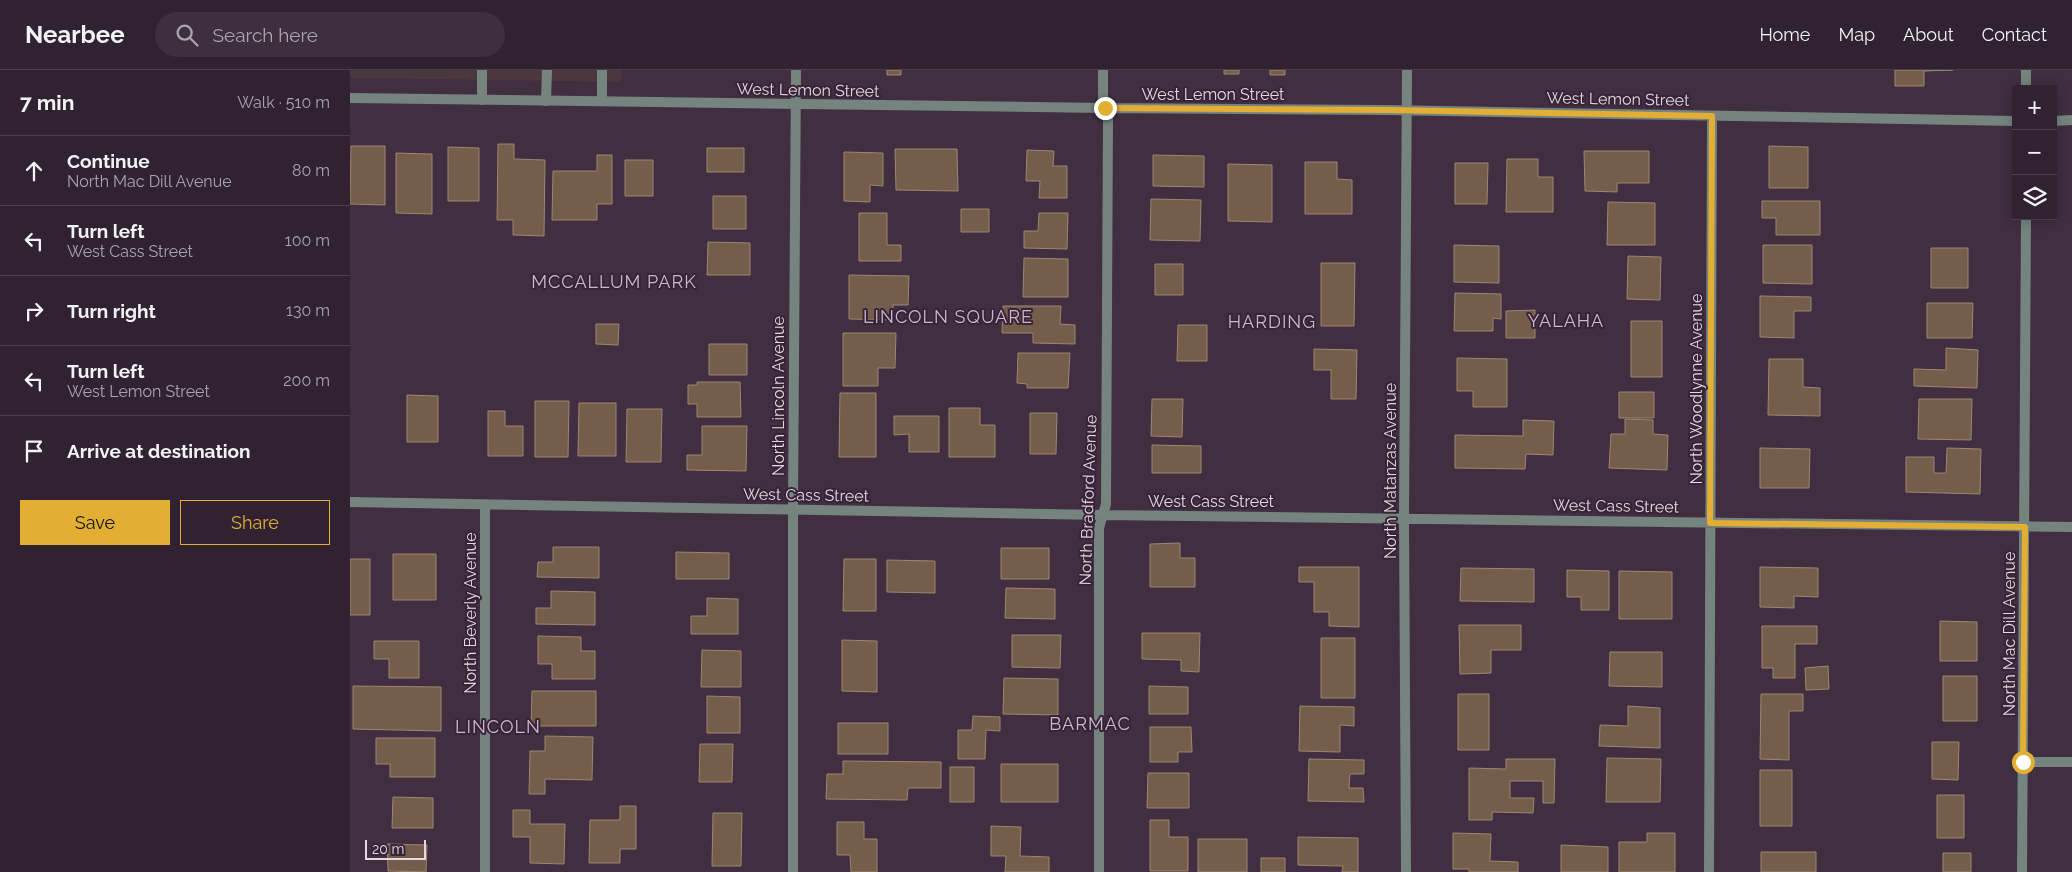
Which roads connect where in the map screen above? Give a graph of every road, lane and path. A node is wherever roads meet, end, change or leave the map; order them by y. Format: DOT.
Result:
graph roads {
  1 [pos="482,70"];
  2 [pos="547,70"];
  3 [pos="602,70"];
  4 [pos="796,70"];
  5 [pos="1103,70"];
  6 [pos="1407,70"];
  7 [pos="2026,70"];
  8 [pos="2026,85"];
  9 [pos="350,98"];
  10 [pos="482,100"];
  11 [pos="546,101"];
  12 [pos="602,102"];
  13 [pos="796,104"];
  14 [pos="1105,108"];
  15 [pos="1407,110"];
  16 [pos="1712,116"];
  17 [pos="2012,120"];
  18 [pos="2072,120"];
  19 [pos="2057,121"];
  20 [pos="2026,220"];
  21 [pos="350,502"];
  22 [pos="484,505"];
  23 [pos="792,509"];
  24 [pos="1103,515"];
  25 [pos="1404,517"];
  26 [pos="1710,523"];
  27 [pos="2025,527"];
  28 [pos="2072,527"];
  29 [pos="2023,762"];
  30 [pos="2072,762"];
  31 [pos="485,872"];
  32 [pos="793,872"];
  33 [pos="1099,872"];
  34 [pos="1406,872"];
  35 [pos="1709,872"];
  36 [pos="2022,872"];
  1 -- 10 [label="street"];
  2 -- 11 [label="street"];
  3 -- 12 [label="street"];
  4 -- 13 [label="street, North Lincoln Avenue"];
  5 -- 14 [label="street, North Bradford Avenue"];
  6 -- 15 [label="street, North Matanzas Avenue"];
  7 -- 8 [label="street"];
  9 -- 10 [label="street, West Lemon Street"];
  10 -- 11 [label="street, West Lemon Street"];
  11 -- 12 [label="street, West Lemon Street"];
  12 -- 13 [label="street, West Lemon Street"];
  13 -- 14 [label="street, West Lemon Street"];
  13 -- 23 [label="street, North Lincoln Avenue"];
  14 -- 15 [label="street, West Lemon Street"];
  14 -- 24 [label="street, North Bradford Avenue"];
  15 -- 16 [label="street, West Lemon Street"];
  15 -- 25 [label="street, North Matanzas Avenue"];
  16 -- 17 [label="street, West Lemon Street"];
  16 -- 26 [label="street, North Woodlynne Avenue"];
  18 -- 19 [label="street"];
  20 -- 27 [label="street, North Mac Dill Avenue"];
  21 -- 22 [label="street, West Cass Street"];
  22 -- 23 [label="street, West Cass Street"];
  22 -- 31 [label="street, North Beverly Avenue"];
  23 -- 24 [label="street, West Cass Street"];
  23 -- 32 [label="street, North Lincoln Avenue"];
  24 -- 25 [label="street, West Cass Street"];
  24 -- 33 [label="street, North Bradford Avenue"];
  25 -- 26 [label="street, West Cass Street"];
  25 -- 34 [label="street, North Matanzas Avenue"];
  26 -- 27 [label="street, West Cass Street"];
  26 -- 35 [label="street, North Woodlynne Avenue"];
  27 -- 28 [label="street, West Cass Street"];
  27 -- 29 [label="street, North Mac Dill Avenue"];
  29 -- 30 [label="street"];
  29 -- 36 [label="street, North Mac Dill Avenue"];
}
